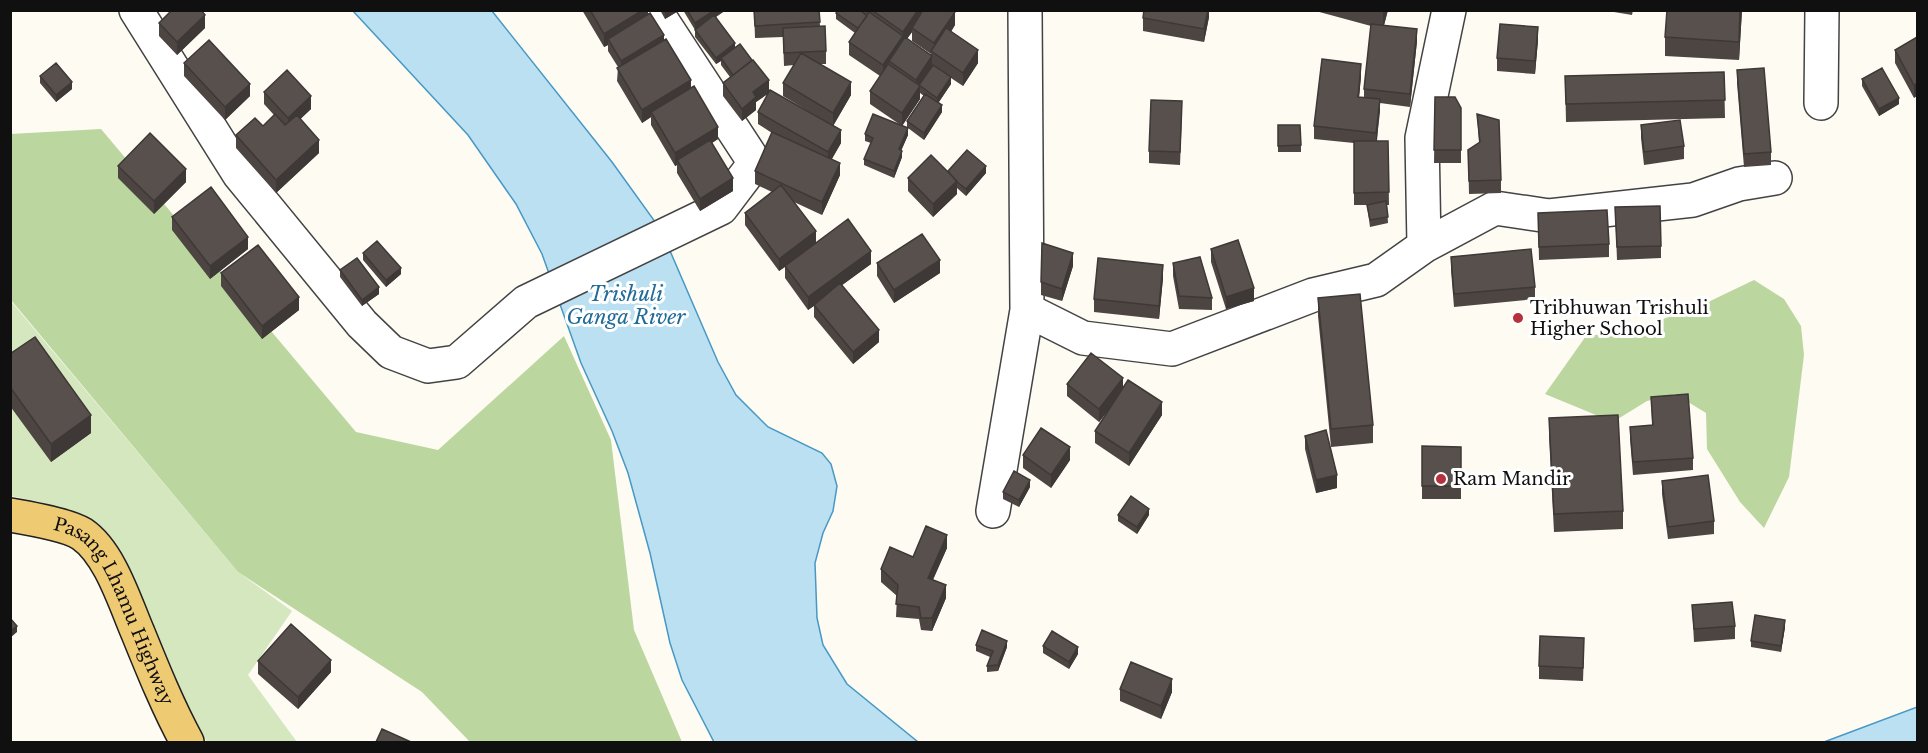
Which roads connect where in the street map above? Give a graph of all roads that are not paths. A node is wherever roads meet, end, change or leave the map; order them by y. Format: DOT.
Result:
graph roads {
  1 [pos="136,10"];
  2 [pos="655,10"];
  3 [pos="1025,10"];
  4 [pos="1449,10"];
  5 [pos="1822,10"];
  6 [pos="1821,104"];
  7 [pos="1775,178"];
  8 [pos="1424,246"];
  9 [pos="1027,310"];
  10 [pos="993,511"];
  11 [pos="10,515"];
  12 [pos="187,742"];
  1 -- 2 [label="street"];
  3 -- 9 [label="street"];
  4 -- 8 [label="street"];
  5 -- 6 [label="street"];
  7 -- 8 [label="street"];
  8 -- 9 [label="street"];
  9 -- 10 [label="street"];
  11 -- 12 [label="main road, Pasang Lhamu Highway"];
}
